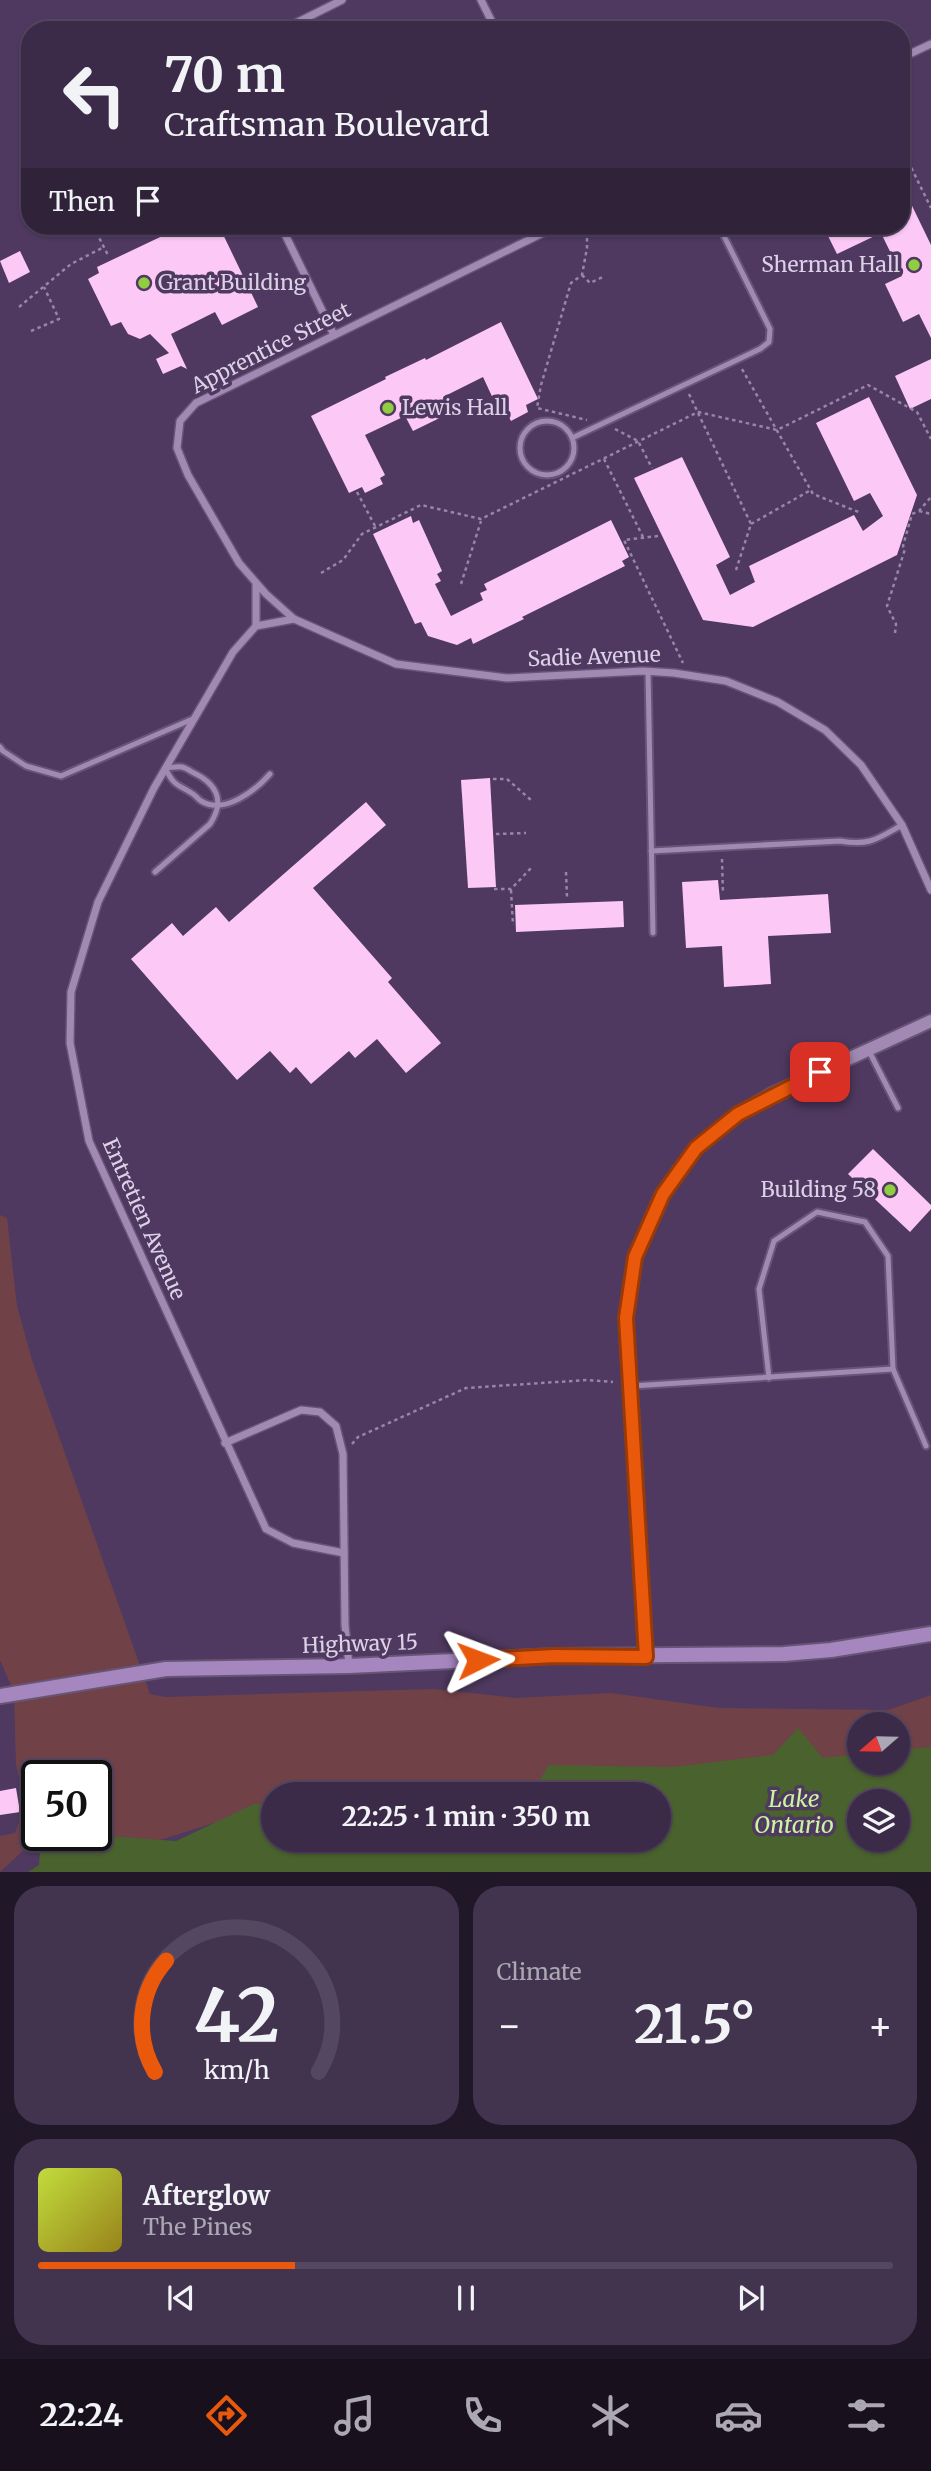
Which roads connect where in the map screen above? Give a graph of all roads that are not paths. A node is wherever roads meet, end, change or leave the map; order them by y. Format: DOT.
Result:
graph roads {
  1 [pos="342,0"];
  2 [pos="481,0"];
  3 [pos="300,21"];
  4 [pos="492,21"];
  5 [pos="931,44"];
  6 [pos="910,54"];
  7 [pos="285,235"];
  8 [pos="539,235"];
  9 [pos="724,235"];
  10 [pos="334,335"];
  11 [pos="572,438"];
  12 [pos="256,583"];
  13 [pos="294,619"];
  14 [pos="256,626"];
  15 [pos="648,671"];
  16 [pos="195,718"];
  17 [pos="0,747"];
  18 [pos="165,768"];
  19 [pos="270,774"];
  20 [pos="218,805"];
  21 [pos="902,825"];
  22 [pos="651,851"];
  23 [pos="155,872"];
  24 [pos="931,890"];
  25 [pos="653,933"];
  26 [pos="931,1021"];
  27 [pos="869,1049"];
  28 [pos="898,1108"];
  29 [pos="893,1370"];
  30 [pos="769,1378"];
  31 [pos="628,1386"];
  32 [pos="225,1443"];
  33 [pos="926,1446"];
  34 [pos="344,1553"];
  35 [pos="931,1634"];
  36 [pos="646,1657"];
  37 [pos="349,1666"];
  38 [pos="0,1696"];
  1 -- 3 [label="street"];
  2 -- 4 [label="street"];
  5 -- 6 [label="street"];
  7 -- 10 [label="street"];
  8 -- 10 [label="street, Apprentice Street"];
  9 -- 11 [label="lane"];
  10 -- 12 [label="street, Apprentice Street"];
  11 -- 11 [label="lane"];
  12 -- 13 [label="street, Apprentice Street"];
  12 -- 14 [label="street"];
  13 -- 14 [label="street"];
  13 -- 15 [label="street, Sadie Avenue"];
  14 -- 16 [label="street, Entretien Avenue"];
  15 -- 21 [label="street, Sadie Avenue"];
  15 -- 22 [label="lane"];
  16 -- 17 [label="lane"];
  16 -- 18 [label="street, Entretien Avenue"];
  18 -- 20 [label="lane"];
  18 -- 20 [label="lane"];
  18 -- 32 [label="street, Entretien Avenue"];
  19 -- 20 [label="lane"];
  20 -- 23 [label="lane"];
  21 -- 22 [label="lane"];
  21 -- 24 [label="street, Sadie Avenue"];
  22 -- 25 [label="lane"];
  26 -- 27 [label="street"];
  27 -- 28 [label="lane"];
  27 -- 31 [label="street"];
  29 -- 30 [label="lane"];
  29 -- 30 [label="lane"];
  29 -- 33 [label="lane"];
  30 -- 31 [label="lane"];
  31 -- 36 [label="street"];
  32 -- 34 [label="street, Entretien Avenue"];
  32 -- 34 [label="street"];
  34 -- 37 [label="street"];
  35 -- 36 [label="main road, Highway 15"];
  36 -- 37 [label="main road, Highway 15"];
  37 -- 38 [label="main road, Highway 15"];
}
